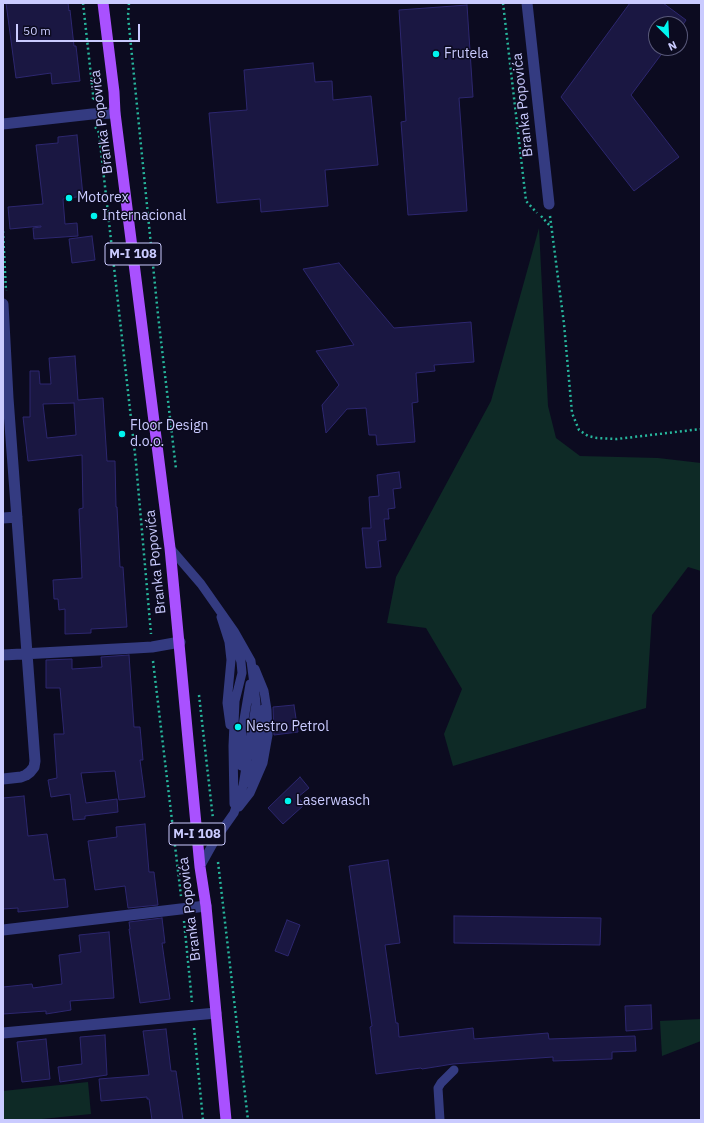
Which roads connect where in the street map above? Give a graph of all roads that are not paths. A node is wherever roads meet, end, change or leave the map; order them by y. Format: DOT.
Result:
graph roads {
  1 [pos="103,3"];
  2 [pos="527,3"];
  3 [pos="115,113"];
  4 [pos="3,124"];
  5 [pos="549,204"];
  6 [pos="3,304"];
  7 [pos="6,399"];
  8 [pos="17,517"];
  9 [pos="3,518"];
  10 [pos="170,548"];
  11 [pos="217,606"];
  12 [pos="180,642"];
  13 [pos="28,654"];
  14 [pos="3,655"];
  15 [pos="250,661"];
  16 [pos="3,779"];
  17 [pos="234,813"];
  18 [pos="200,866"];
  19 [pos="206,906"];
  20 [pos="3,930"];
  21 [pos="216,1014"];
  22 [pos="3,1033"];
  23 [pos="454,1070"];
  24 [pos="226,1120"];
  25 [pos="440,1120"];
  1 -- 3 [label="main road, Branka Popovića / M-I 108"];
  2 -- 5 [label="street, Branka Popovića"];
  3 -- 4 [label="street"];
  3 -- 10 [label="main road, Branka Popovića / M-I 108"];
  6 -- 7 [label="street"];
  7 -- 8 [label="street"];
  8 -- 9 [label="street"];
  8 -- 13 [label="street"];
  10 -- 11 [label="lane"];
  10 -- 12 [label="main road, Branka Popovića / M-I 108"];
  11 -- 15 [label="lane"];
  11 -- 17 [label="lane"];
  12 -- 13 [label="street"];
  12 -- 18 [label="main road, Branka Popovića / M-I 108"];
  13 -- 14 [label="street"];
  13 -- 16 [label="street"];
  15 -- 17 [label="lane"];
  15 -- 17 [label="lane"];
  17 -- 18 [label="lane"];
  18 -- 19 [label="main road, Branka Popovića / M-I 108"];
  19 -- 20 [label="street"];
  19 -- 21 [label="main road, Branka Popovića / M-I 108"];
  21 -- 22 [label="street"];
  21 -- 24 [label="main road, Branka Popovića / M-I 108"];
  23 -- 25 [label="lane"];
}
